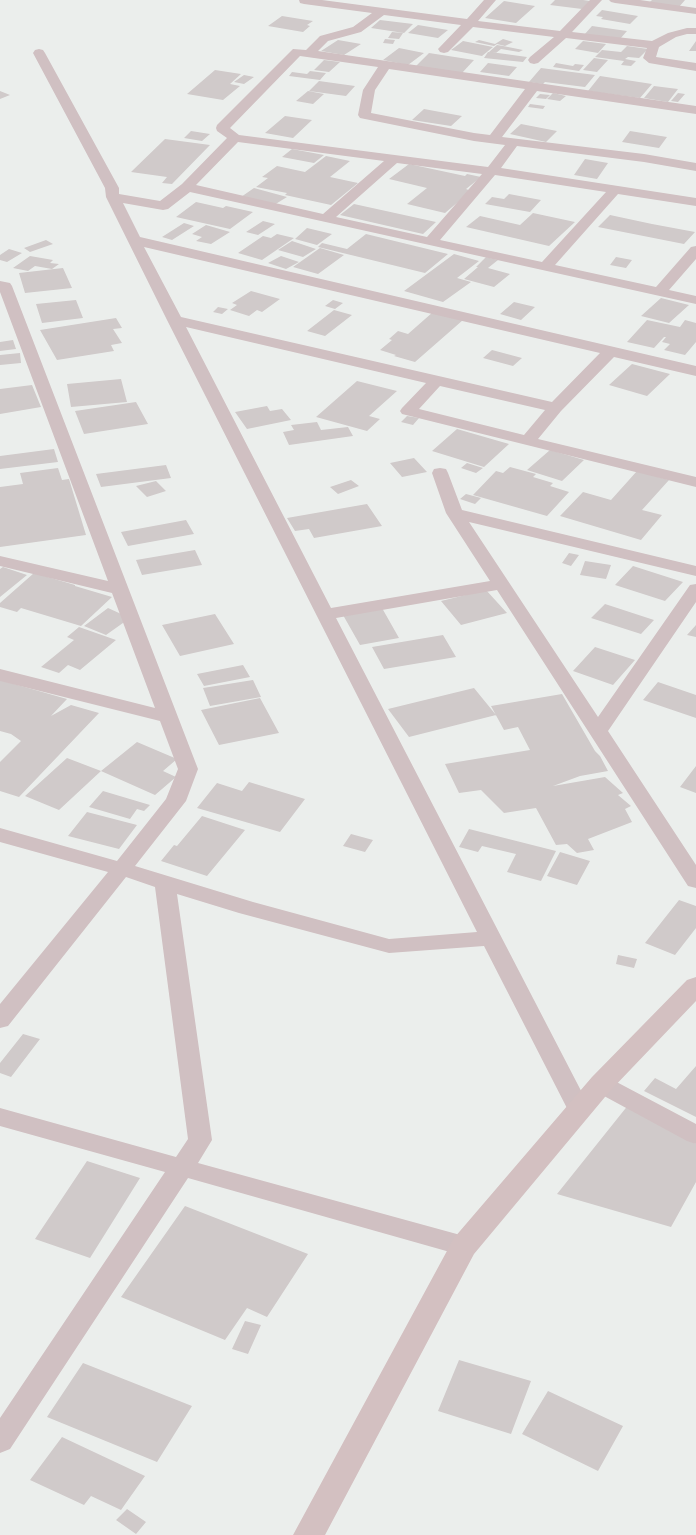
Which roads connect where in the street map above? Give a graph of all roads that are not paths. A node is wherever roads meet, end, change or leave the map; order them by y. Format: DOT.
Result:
graph roads {
  1 [pos="490,0"];
  2 [pos="596,0"];
  3 [pos="615,0"];
  4 [pos="304,1"];
  5 [pos="691,7"];
  6 [pos="382,11"];
  7 [pos="470,23"];
  8 [pos="696,30"];
  9 [pos="563,35"];
  10 [pos="654,45"];
  11 [pos="444,49"];
  12 [pos="39,53"];
  13 [pos="309,54"];
  14 [pos="534,60"];
  15 [pos="386,65"];
  16 [pos="696,67"];
  17 [pos="533,87"];
  18 [pos="696,110"];
  19 [pos="236,138"];
  20 [pos="493,140"];
  21 [pos="513,142"];
  22 [pos="394,159"];
  23 [pos="696,167"];
  24 [pos="492,171"];
  25 [pos="187,187"];
  26 [pos="615,190"];
  27 [pos="113,197"];
  28 [pos="696,202"];
  29 [pos="326,219"];
  30 [pos="134,240"];
  31 [pos="430,242"];
  32 [pos="696,250"];
  33 [pos="545,267"];
  34 [pos="0,285"];
  35 [pos="659,292"];
  36 [pos="696,300"];
  37 [pos="174,320"];
  38 [pos="611,351"];
  39 [pos="696,371"];
  40 [pos="436,381"];
  41 [pos="555,408"];
  42 [pos="528,441"];
  43 [pos="440,473"];
  44 [pos="696,482"];
  45 [pos="455,513"];
  46 [pos="0,561"];
  47 [pos="696,571"];
  48 [pos="502,584"];
  49 [pos="120,589"];
  50 [pos="696,589"];
  51 [pos="326,614"];
  52 [pos="0,675"];
  53 [pos="168,717"];
  54 [pos="598,731"];
  55 [pos="0,834"];
  56 [pos="122,869"];
  57 [pos="696,881"];
  58 [pos="165,882"];
  59 [pos="491,938"];
  60 [pos="696,986"];
  61 [pos="0,1020"];
  62 [pos="601,1084"];
  63 [pos="580,1110"];
  64 [pos="0,1117"];
  65 [pos="696,1135"];
  66 [pos="182,1168"];
  67 [pos="464,1246"];
  68 [pos="0,1441"];
  69 [pos="309,1535"];
  1 -- 7 [label="street"];
  2 -- 9 [label="street"];
  3 -- 5 [label="street"];
  4 -- 6 [label="street"];
  6 -- 7 [label="street"];
  6 -- 13 [label="street"];
  7 -- 9 [label="street"];
  7 -- 11 [label="street"];
  8 -- 10 [label="street"];
  9 -- 10 [label="street"];
  9 -- 14 [label="street"];
  10 -- 16 [label="street"];
  12 -- 27 [label="street"];
  13 -- 15 [label="street"];
  13 -- 19 [label="street"];
  15 -- 17 [label="street"];
  15 -- 20 [label="street"];
  17 -- 18 [label="street"];
  17 -- 20 [label="street"];
  19 -- 22 [label="street"];
  19 -- 25 [label="street"];
  20 -- 21 [label="street"];
  21 -- 23 [label="street"];
  21 -- 24 [label="street"];
  22 -- 24 [label="street"];
  22 -- 29 [label="street"];
  24 -- 26 [label="street"];
  24 -- 31 [label="street"];
  25 -- 27 [label="street"];
  25 -- 29 [label="street"];
  26 -- 28 [label="street"];
  26 -- 33 [label="street"];
  27 -- 30 [label="street"];
  29 -- 31 [label="street"];
  30 -- 37 [label="street"];
  30 -- 38 [label="street"];
  31 -- 33 [label="street"];
  32 -- 35 [label="street"];
  33 -- 35 [label="street"];
  34 -- 49 [label="street"];
  35 -- 36 [label="street"];
  37 -- 40 [label="street"];
  37 -- 51 [label="street"];
  38 -- 39 [label="street"];
  38 -- 41 [label="street"];
  40 -- 41 [label="street"];
  40 -- 42 [label="street"];
  41 -- 42 [label="street"];
  42 -- 44 [label="street"];
  43 -- 45 [label="street"];
  45 -- 47 [label="street"];
  45 -- 48 [label="street"];
  46 -- 49 [label="street"];
  48 -- 51 [label="street"];
  48 -- 54 [label="street"];
  49 -- 53 [label="street"];
  50 -- 54 [label="street"];
  51 -- 59 [label="street"];
  52 -- 53 [label="street"];
  53 -- 56 [label="street"];
  54 -- 57 [label="street"];
  55 -- 56 [label="street"];
  56 -- 58 [label="street"];
  56 -- 61 [label="street"];
  58 -- 59 [label="street"];
  58 -- 66 [label="street"];
  59 -- 63 [label="street"];
  60 -- 62 [label="street"];
  62 -- 63 [label="street"];
  62 -- 65 [label="street"];
  63 -- 67 [label="street"];
  64 -- 66 [label="street"];
  66 -- 67 [label="street"];
  66 -- 68 [label="street"];
  67 -- 69 [label="street"];
}
